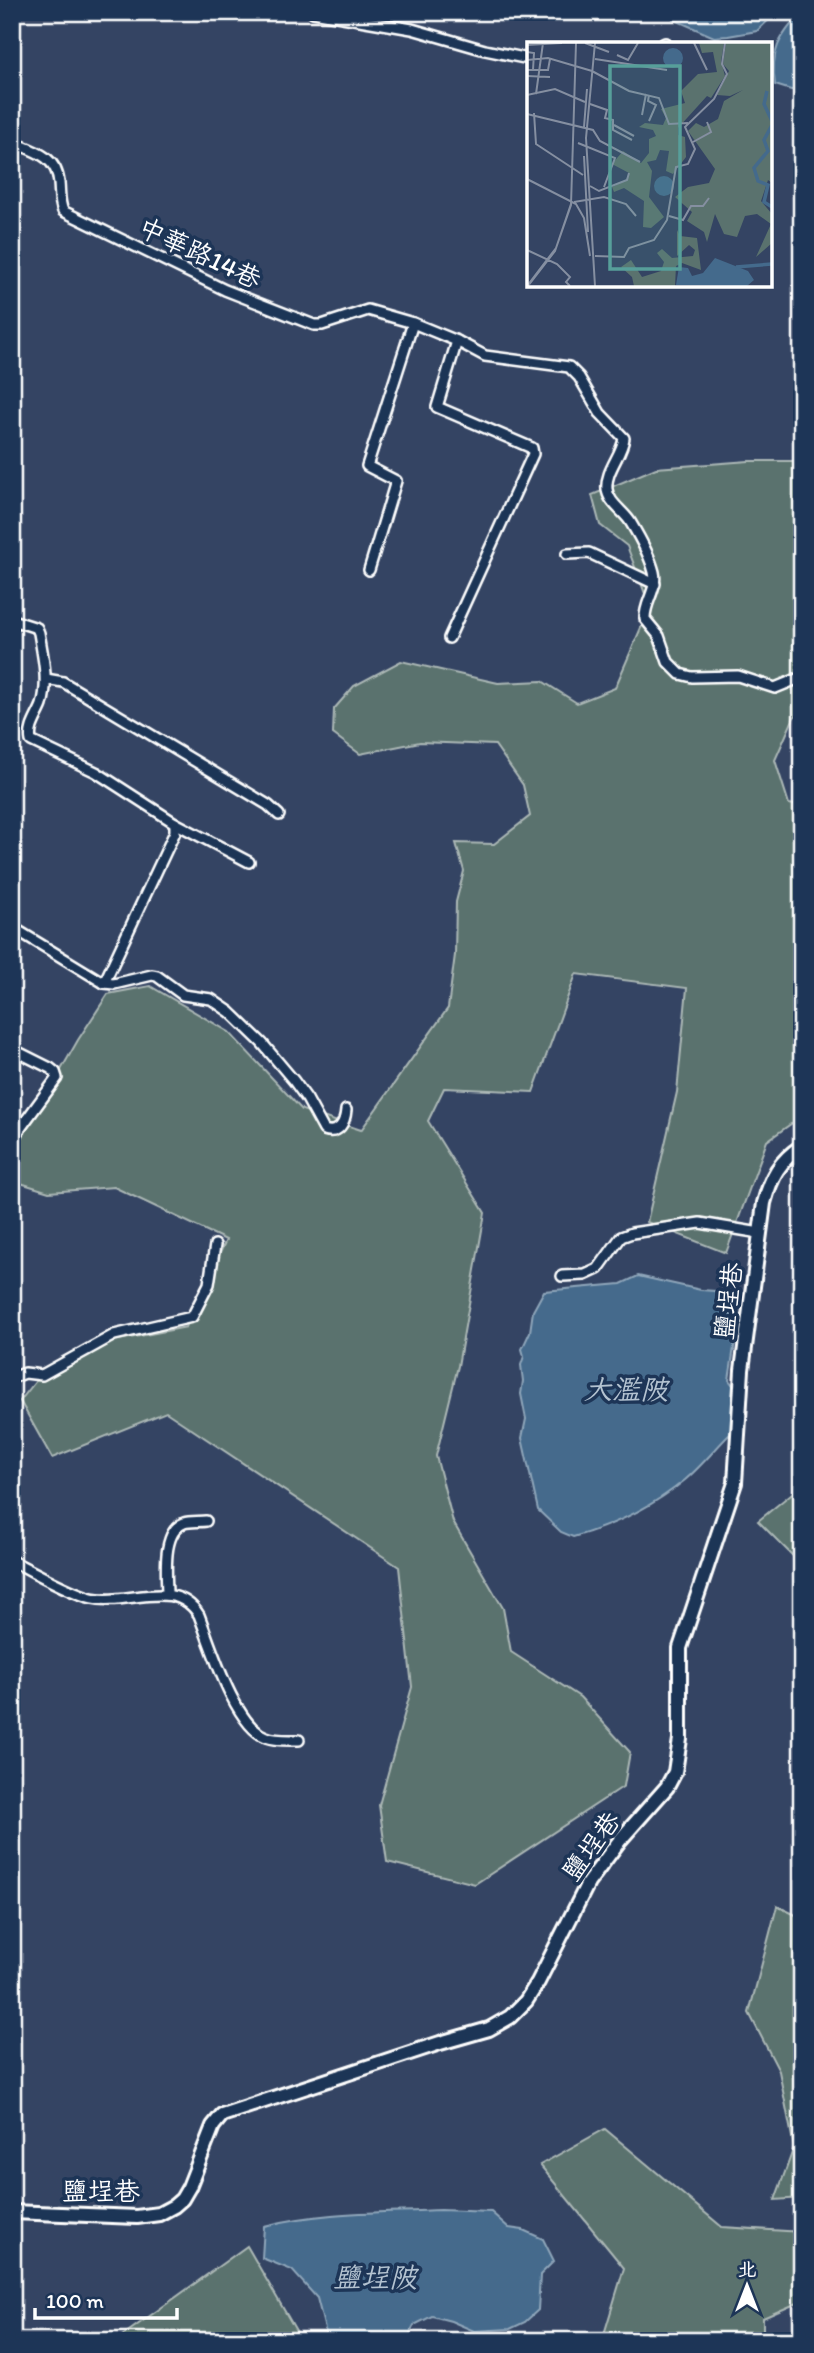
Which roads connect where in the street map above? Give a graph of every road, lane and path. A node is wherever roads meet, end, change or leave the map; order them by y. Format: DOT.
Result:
graph roads {
  1 [pos="313,12"];
  2 [pos="527,59"];
  3 [pos="12,142"];
  4 [pos="413,323"];
  5 [pos="457,341"];
  6 [pos="567,554"];
  7 [pos="369,570"];
  8 [pos="655,584"];
  9 [pos="12,620"];
  10 [pos="449,638"];
  11 [pos="802,677"];
  12 [pos="46,679"];
  13 [pos="279,815"];
  14 [pos="175,823"];
  15 [pos="249,862"];
  16 [pos="12,927"];
  17 [pos="104,983"];
  18 [pos="12,1049"];
  19 [pos="346,1110"];
  20 [pos="12,1144"];
  21 [pos="802,1146"];
  22 [pos="760,1233"];
  23 [pos="215,1245"];
  24 [pos="562,1276"];
  25 [pos="12,1378"];
  26 [pos="206,1521"];
  27 [pos="12,1561"];
  28 [pos="167,1595"];
  29 [pos="299,1740"];
  30 [pos="12,2212"];
  1 -- 2 [label="street"];
  3 -- 4 [label="street, 中華路14巷"];
  4 -- 5 [label="street, 中華路14巷"];
  4 -- 7 [label="street"];
  5 -- 8 [label="street, 中華路14巷"];
  5 -- 10 [label="street"];
  6 -- 8 [label="street"];
  8 -- 11 [label="street"];
  9 -- 12 [label="street"];
  12 -- 13 [label="street"];
  12 -- 14 [label="street"];
  14 -- 15 [label="street"];
  14 -- 17 [label="street"];
  16 -- 17 [label="street"];
  17 -- 19 [label="street"];
  18 -- 20 [label="street"];
  21 -- 22 [label="street, 鹽埕巷"];
  22 -- 24 [label="street"];
  22 -- 30 [label="street, 鹽埕巷"];
  23 -- 25 [label="street"];
  26 -- 28 [label="street"];
  27 -- 28 [label="street"];
  28 -- 29 [label="street"];
}
